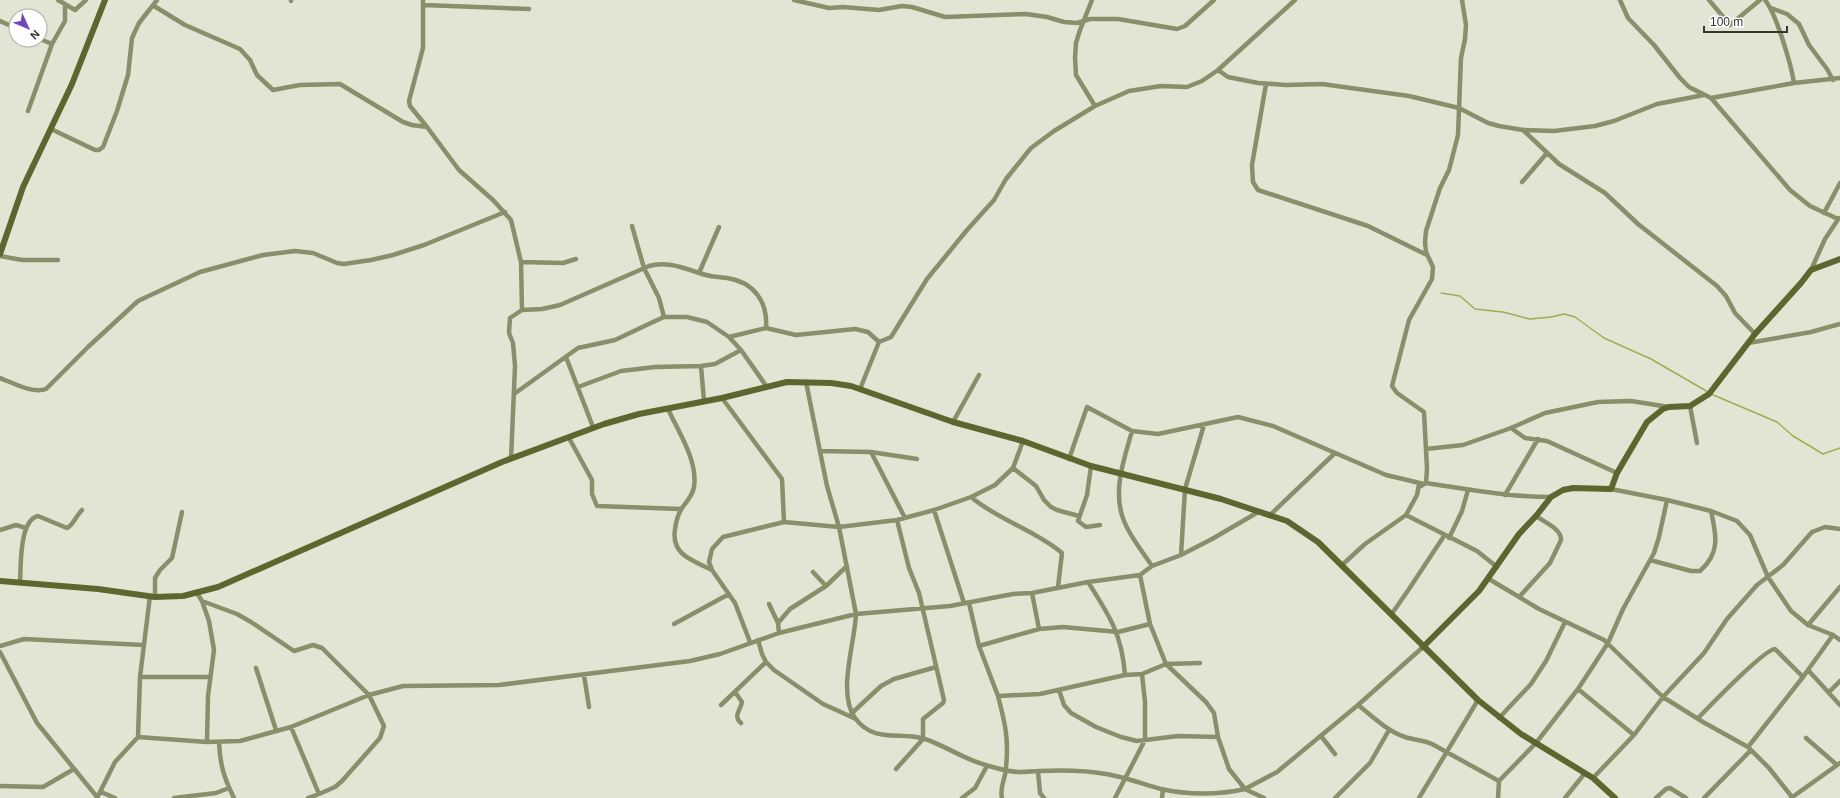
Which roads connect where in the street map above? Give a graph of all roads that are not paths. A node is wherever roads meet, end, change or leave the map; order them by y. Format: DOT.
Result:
graph roads {
  1 [pos="58,0"];
  2 [pos="86,0"];
  3 [pos="105,0"];
  4 [pos="157,0"];
  5 [pos="794,0"];
  6 [pos="1092,0"];
  7 [pos="1214,0"];
  8 [pos="1295,0"];
  9 [pos="1462,0"];
  10 [pos="1620,0"];
  11 [pos="1709,0"];
  12 [pos="1760,0"];
  13 [pos="1765,0"];
  14 [pos="423,2"];
  15 [pos="65,6"];
  16 [pos="154,6"];
  17 [pos="1771,8"];
  18 [pos="529,9"];
  19 [pos="1083,21"];
  20 [pos="48,42"];
  21 [pos="52,44"];
  22 [pos="1218,70"];
  23 [pos="1840,78"];
  24 [pos="1833,80"];
  25 [pos="1794,82"];
  26 [pos="1266,84"];
  27 [pos="1704,95"];
  28 [pos="1711,98"];
  29 [pos="1095,106"];
  30 [pos="1458,108"];
  31 [pos="28,111"];
  32 [pos="428,127"];
  33 [pos="51,129"];
  34 [pos="1523,130"];
  35 [pos="1547,153"];
  36 [pos="1522,182"];
  37 [pos="1840,182"];
  38 [pos="504,212"];
  39 [pos="1824,213"];
  40 [pos="1839,218"];
  41 [pos="632,226"];
  42 [pos="719,227"];
  43 [pos="0,255"];
  44 [pos="1428,256"];
  45 [pos="576,259"];
  46 [pos="1840,259"];
  47 [pos="58,260"];
  48 [pos="521,262"];
  49 [pos="644,268"];
  50 [pos="1811,270"];
  51 [pos="699,273"];
  52 [pos="522,310"];
  53 [pos="664,317"];
  54 [pos="1840,324"];
  55 [pos="766,328"];
  56 [pos="1755,334"];
  57 [pos="729,338"];
  58 [pos="879,342"];
  59 [pos="1748,343"];
  60 [pos="741,350"];
  61 [pos="566,357"];
  62 [pos="701,366"];
  63 [pos="979,375"];
  64 [pos="0,378"];
  65 [pos="806,382"];
  66 [pos="766,387"];
  67 [pos="578,388"];
  68 [pos="860,389"];
  69 [pos="514,394"];
  70 [pos="722,398"];
  71 [pos="704,401"];
  72 [pos="1690,406"];
  73 [pos="1668,407"];
  74 [pos="668,409"];
  75 [pos="953,422"];
  76 [pos="1204,425"];
  77 [pos="593,427"];
  78 [pos="1511,428"];
  79 [pos="1132,431"];
  80 [pos="569,438"];
  81 [pos="1538,439"];
  82 [pos="1023,441"];
  83 [pos="1697,443"];
  84 [pos="1426,449"];
  85 [pos="820,451"];
  86 [pos="871,452"];
  87 [pos="1335,453"];
  88 [pos="511,459"];
  89 [pos="917,459"];
  90 [pos="1069,459"];
  91 [pos="1091,466"];
  92 [pos="1013,468"];
  93 [pos="1120,472"];
  94 [pos="1617,473"];
  95 [pos="1425,483"];
  96 [pos="1419,485"];
  97 [pos="1611,488"];
  98 [pos="1185,489"];
  99 [pos="1468,490"];
  100 [pos="1505,495"];
  101 [pos="971,497"];
  102 [pos="1551,497"];
  103 [pos="1667,500"];
  104 [pos="681,509"];
  105 [pos="82,510"];
  106 [pos="934,510"];
  107 [pos="1260,511"];
  108 [pos="1711,511"];
  109 [pos="182,512"];
  110 [pos="1270,515"];
  111 [pos="1079,516"];
  112 [pos="1406,516"];
  113 [pos="1536,516"];
  114 [pos="905,518"];
  115 [pos="897,520"];
  116 [pos="784,522"];
  117 [pos="1100,525"];
  118 [pos="839,527"];
  119 [pos="26,528"];
  120 [pos="1840,529"];
  121 [pos="0,530"];
  122 [pos="1447,537"];
  123 [pos="1181,555"];
  124 [pos="1650,560"];
  125 [pos="1342,565"];
  126 [pos="847,566"];
  127 [pos="1152,566"];
  128 [pos="1497,567"];
  129 [pos="712,570"];
  130 [pos="813,572"];
  131 [pos="1140,575"];
  132 [pos="1768,577"];
  133 [pos="1489,579"];
  134 [pos="0,581"];
  135 [pos="20,582"];
  136 [pos="1088,582"];
  137 [pos="826,586"];
  138 [pos="1058,587"];
  139 [pos="1840,587"];
  140 [pos="197,593"];
  141 [pos="1032,593"];
  142 [pos="729,594"];
  143 [pos="1520,596"];
  144 [pos="152,597"];
  145 [pos="202,601"];
  146 [pos="967,603"];
  147 [pos="769,604"];
  148 [pos="923,608"];
  149 [pos="856,614"];
  150 [pos="1390,615"];
  151 [pos="1564,622"];
  152 [pos="778,623"];
  153 [pos="674,624"];
  154 [pos="1150,624"];
  155 [pos="1808,625"];
  156 [pos="1039,629"];
  157 [pos="1118,632"];
  158 [pos="779,633"];
  159 [pos="1833,635"];
  160 [pos="758,640"];
  161 [pos="1840,640"];
  162 [pos="750,642"];
  163 [pos="1608,643"];
  164 [pos="143,645"];
  165 [pos="0,646"];
  166 [pos="979,646"];
  167 [pos="1424,647"];
  168 [pos="0,652"];
  169 [pos="766,662"];
  170 [pos="1200,663"];
  171 [pos="1166,664"];
  172 [pos="936,667"];
  173 [pos="256,668"];
  174 [pos="1808,670"];
  175 [pos="1142,674"];
  176 [pos="584,675"];
  177 [pos="1125,675"];
  178 [pos="140,677"];
  179 [pos="210,677"];
  180 [pos="1803,677"];
  181 [pos="1840,681"];
  182 [pos="1578,689"];
  183 [pos="1059,690"];
  184 [pos="735,692"];
  185 [pos="1829,692"];
  186 [pos="369,695"];
  187 [pos="998,696"];
  188 [pos="1663,696"];
  189 [pos="1478,700"];
  190 [pos="722,705"];
  191 [pos="1358,705"];
  192 [pos="1840,705"];
  193 [pos="589,707"];
  194 [pos="852,713"];
  195 [pos="1499,718"];
  196 [pos="1698,718"];
  197 [pos="856,719"];
  198 [pos="741,723"];
  199 [pos="291,727"];
  200 [pos="276,730"];
  201 [pos="1389,730"];
  202 [pos="1634,735"];
  203 [pos="1321,736"];
  204 [pos="138,737"];
  205 [pos="1218,737"];
  206 [pos="1806,738"];
  207 [pos="923,739"];
  208 [pos="1145,740"];
  209 [pos="207,742"];
  210 [pos="219,742"];
  211 [pos="1536,743"];
  212 [pos="1750,749"];
  213 [pos="1446,752"];
  214 [pos="1335,754"];
  215 [pos="1839,764"];
  216 [pos="987,766"];
  217 [pos="74,769"];
  218 [pos="896,769"];
  219 [pos="1006,770"];
  220 [pos="1038,771"];
  221 [pos="1585,773"];
  222 [pos="1593,778"];
  223 [pos="1126,779"];
  224 [pos="1499,781"];
  225 [pos="0,786"];
  226 [pos="229,788"];
  227 [pos="1163,789"];
  228 [pos="1245,789"];
  229 [pos="101,792"];
  230 [pos="319,794"];
  231 [pos="97,798"];
  232 [pos="115,798"];
  233 [pos="174,798"];
  234 [pos="234,798"];
  235 [pos="308,798"];
  236 [pos="962,798"];
  237 [pos="1002,798"];
  238 [pos="1044,798"];
  239 [pos="1116,798"];
  240 [pos="1162,798"];
  241 [pos="1264,798"];
  242 [pos="1335,798"];
  243 [pos="1419,798"];
  244 [pos="1498,798"];
  245 [pos="1566,798"];
  246 [pos="1615,798"];
  247 [pos="1656,798"];
  248 [pos="1686,798"];
  249 [pos="1704,798"];
  250 [pos="1792,798"];
  1 -- 15 [label="street"];
  2 -- 15 [label="street"];
  3 -- 33 [label="street"];
  4 -- 16 [label="street"];
  5 -- 19 [label="street"];
  6 -- 19 [label="street"];
  7 -- 19 [label="street"];
  8 -- 22 [label="street"];
  9 -- 30 [label="street"];
  10 -- 27 [label="street"];
  11 -- 12 [label="street"];
  13 -- 17 [label="street"];
  14 -- 18 [label="street"];
  14 -- 32 [label="street"];
  15 -- 21 [label="street"];
  16 -- 32 [label="street"];
  16 -- 33 [label="street"];
  17 -- 24 [label="street"];
  17 -- 25 [label="street"];
  19 -- 29 [label="street"];
  20 -- 21 [label="street"];
  21 -- 31 [label="street"];
  22 -- 26 [label="street"];
  22 -- 29 [label="street"];
  23 -- 24 [label="street"];
  24 -- 25 [label="street"];
  25 -- 28 [label="street"];
  26 -- 30 [label="street"];
  26 -- 44 [label="street"];
  27 -- 28 [label="street"];
  27 -- 34 [label="street"];
  28 -- 39 [label="street"];
  29 -- 58 [label="street"];
  30 -- 34 [label="street"];
  30 -- 44 [label="street"];
  32 -- 38 [label="street"];
  33 -- 43 [label="street"];
  34 -- 35 [label="street"];
  35 -- 36 [label="street"];
  35 -- 56 [label="street"];
  37 -- 39 [label="street"];
  38 -- 48 [label="street"];
  38 -- 64 [label="street"];
  39 -- 40 [label="street"];
  40 -- 50 [label="street"];
  41 -- 49 [label="street"];
  42 -- 51 [label="street"];
  43 -- 47 [label="street"];
  44 -- 84 [label="street"];
  45 -- 48 [label="street"];
  46 -- 50 [label="street"];
  48 -- 52 [label="street"];
  49 -- 51 [label="street"];
  49 -- 52 [label="street"];
  49 -- 53 [label="street"];
  50 -- 56 [label="street"];
  51 -- 55 [label="street"];
  52 -- 69 [label="street"];
  53 -- 57 [label="street"];
  53 -- 61 [label="street"];
  54 -- 59 [label="street"];
  55 -- 57 [label="street"];
  55 -- 58 [label="street"];
  56 -- 59 [label="street"];
  57 -- 60 [label="street"];
  58 -- 68 [label="street"];
  59 -- 72 [label="street"];
  60 -- 62 [label="street"];
  60 -- 66 [label="street"];
  61 -- 67 [label="street"];
  61 -- 69 [label="street"];
  62 -- 67 [label="street"];
  62 -- 71 [label="street"];
  63 -- 75 [label="street"];
  65 -- 66 [label="street"];
  65 -- 68 [label="street"];
  65 -- 85 [label="street"];
  66 -- 70 [label="street"];
  67 -- 77 [label="street"];
  68 -- 75 [label="street"];
  69 -- 88 [label="street"];
  70 -- 71 [label="street"];
  70 -- 116 [label="street"];
  71 -- 74 [label="street"];
  72 -- 73 [label="street"];
  72 -- 83 [label="street"];
  73 -- 78 [label="street"];
  73 -- 94 [label="street"];
  74 -- 77 [label="street"];
  74 -- 104 [label="street"];
  75 -- 82 [label="street"];
  76 -- 79 [label="street"];
  76 -- 87 [label="street"];
  76 -- 98 [label="street"];
  77 -- 80 [label="street"];
  78 -- 81 [label="street"];
  78 -- 84 [label="street"];
  79 -- 90 [label="street"];
  79 -- 93 [label="street"];
  80 -- 88 [label="street"];
  80 -- 104 [label="street"];
  81 -- 94 [label="street"];
  81 -- 100 [label="street"];
  82 -- 90 [label="street"];
  82 -- 92 [label="street"];
  84 -- 95 [label="street"];
  85 -- 86 [label="street"];
  85 -- 118 [label="street"];
  86 -- 89 [label="street"];
  86 -- 114 [label="street"];
  87 -- 96 [label="street"];
  87 -- 110 [label="street"];
  88 -- 140 [label="street"];
  90 -- 91 [label="street"];
  91 -- 93 [label="street"];
  91 -- 111 [label="street"];
  92 -- 101 [label="street"];
  92 -- 111 [label="street"];
  93 -- 98 [label="street"];
  93 -- 127 [label="street"];
  94 -- 97 [label="street"];
  95 -- 96 [label="street"];
  95 -- 99 [label="street"];
  96 -- 112 [label="street"];
  97 -- 102 [label="street"];
  97 -- 103 [label="street"];
  98 -- 107 [label="street"];
  98 -- 123 [label="street"];
  99 -- 100 [label="street"];
  99 -- 122 [label="street"];
  100 -- 102 [label="street"];
  101 -- 106 [label="street"];
  101 -- 138 [label="street"];
  102 -- 113 [label="street"];
  103 -- 108 [label="street"];
  103 -- 124 [label="street"];
  104 -- 129 [label="street"];
  105 -- 119 [label="street"];
  106 -- 114 [label="street"];
  106 -- 146 [label="street"];
  107 -- 110 [label="street"];
  107 -- 123 [label="street"];
  108 -- 124 [label="street"];
  108 -- 132 [label="street"];
  109 -- 144 [label="street"];
  110 -- 125 [label="street"];
  111 -- 117 [label="street"];
  112 -- 122 [label="street"];
  112 -- 125 [label="street"];
  113 -- 128 [label="street"];
  113 -- 143 [label="street"];
  114 -- 115 [label="street"];
  115 -- 118 [label="street"];
  115 -- 148 [label="street"];
  116 -- 118 [label="street"];
  116 -- 129 [label="street"];
  118 -- 126 [label="street"];
  119 -- 121 [label="street"];
  119 -- 135 [label="street"];
  120 -- 132 [label="street"];
  122 -- 128 [label="street"];
  122 -- 150 [label="street"];
  123 -- 127 [label="street"];
  124 -- 163 [label="street"];
  125 -- 150 [label="street"];
  126 -- 137 [label="street"];
  126 -- 149 [label="street"];
  127 -- 131 [label="street"];
  128 -- 133 [label="street"];
  129 -- 142 [label="street"];
  130 -- 137 [label="street"];
  131 -- 136 [label="street"];
  131 -- 154 [label="street"];
  132 -- 155 [label="street"];
  132 -- 188 [label="street"];
  133 -- 143 [label="street"];
  133 -- 167 [label="street"];
  134 -- 135 [label="street"];
  135 -- 144 [label="street"];
  136 -- 138 [label="street"];
  136 -- 157 [label="street"];
  137 -- 152 [label="street"];
  138 -- 141 [label="street"];
  139 -- 155 [label="street"];
  140 -- 144 [label="street"];
  140 -- 145 [label="street"];
  141 -- 146 [label="street"];
  141 -- 156 [label="street"];
  142 -- 153 [label="street"];
  142 -- 162 [label="street"];
  143 -- 151 [label="street"];
  144 -- 164 [label="street"];
  145 -- 179 [label="street"];
  145 -- 186 [label="street"];
  146 -- 148 [label="street"];
  146 -- 166 [label="street"];
  147 -- 152 [label="street"];
  148 -- 149 [label="street"];
  148 -- 172 [label="street"];
  149 -- 158 [label="street"];
  149 -- 194 [label="street"];
  150 -- 167 [label="street"];
  151 -- 163 [label="street"];
  151 -- 195 [label="street"];
  152 -- 158 [label="street"];
  154 -- 157 [label="street"];
  154 -- 171 [label="street"];
  155 -- 159 [label="street"];
  156 -- 157 [label="street"];
  156 -- 166 [label="street"];
  157 -- 177 [label="street"];
  158 -- 160 [label="street"];
  159 -- 161 [label="street"];
  159 -- 174 [label="street"];
  160 -- 162 [label="street"];
  160 -- 169 [label="street"];
  162 -- 176 [label="street"];
  163 -- 182 [label="street"];
  163 -- 188 [label="street"];
  164 -- 165 [label="street"];
  164 -- 178 [label="street"];
  166 -- 187 [label="street"];
  167 -- 189 [label="street"];
  167 -- 191 [label="street"];
  168 -- 217 [label="street"];
  169 -- 184 [label="street"];
  169 -- 197 [label="street"];
  170 -- 171 [label="street"];
  171 -- 175 [label="street"];
  171 -- 205 [label="street"];
  172 -- 194 [label="street"];
  172 -- 207 [label="street"];
  173 -- 200 [label="street"];
  174 -- 180 [label="street"];
  174 -- 185 [label="street"];
  175 -- 177 [label="street"];
  175 -- 208 [label="street"];
  176 -- 186 [label="street"];
  176 -- 193 [label="street"];
  177 -- 183 [label="street"];
  178 -- 179 [label="street"];
  178 -- 204 [label="street"];
  179 -- 209 [label="street"];
  180 -- 196 [label="street"];
  180 -- 212 [label="street"];
  181 -- 185 [label="street"];
  182 -- 202 [label="street"];
  182 -- 211 [label="street"];
  183 -- 187 [label="street"];
  183 -- 208 [label="street"];
  184 -- 190 [label="street"];
  184 -- 198 [label="street"];
  185 -- 192 [label="street"];
  186 -- 199 [label="street"];
  186 -- 230 [label="street"];
  187 -- 219 [label="street"];
  188 -- 196 [label="street"];
  188 -- 202 [label="street"];
  189 -- 195 [label="street"];
  189 -- 213 [label="street"];
  191 -- 201 [label="street"];
  191 -- 203 [label="street"];
  194 -- 197 [label="street"];
  195 -- 211 [label="street"];
  196 -- 212 [label="street"];
  197 -- 207 [label="street"];
  199 -- 200 [label="street"];
  199 -- 230 [label="street"];
  200 -- 210 [label="street"];
  201 -- 213 [label="street"];
  201 -- 242 [label="street"];
  202 -- 222 [label="street"];
  203 -- 214 [label="street"];
  203 -- 228 [label="street"];
  204 -- 209 [label="street"];
  204 -- 229 [label="street"];
  205 -- 208 [label="street"];
  205 -- 228 [label="street"];
  206 -- 215 [label="street"];
  207 -- 216 [label="street"];
  207 -- 218 [label="street"];
  208 -- 223 [label="street"];
  209 -- 210 [label="street"];
  210 -- 226 [label="street"];
  211 -- 221 [label="street"];
  211 -- 224 [label="street"];
  212 -- 249 [label="street"];
  212 -- 250 [label="street"];
  213 -- 224 [label="street"];
  213 -- 243 [label="street"];
  215 -- 250 [label="street"];
  216 -- 219 [label="street"];
  216 -- 236 [label="street"];
  217 -- 225 [label="street"];
  217 -- 231 [label="street"];
  219 -- 220 [label="street"];
  219 -- 237 [label="street"];
  220 -- 223 [label="street"];
  220 -- 238 [label="street"];
  221 -- 222 [label="street"];
  221 -- 245 [label="street"];
  222 -- 246 [label="street"];
  223 -- 227 [label="street"];
  223 -- 239 [label="street"];
  224 -- 244 [label="street"];
  226 -- 233 [label="street"];
  226 -- 234 [label="street"];
  227 -- 228 [label="street"];
  227 -- 240 [label="street"];
  228 -- 241 [label="street"];
  229 -- 231 [label="street"];
  229 -- 232 [label="street"];
  230 -- 235 [label="street"];
  247 -- 248 [label="street"];
}
